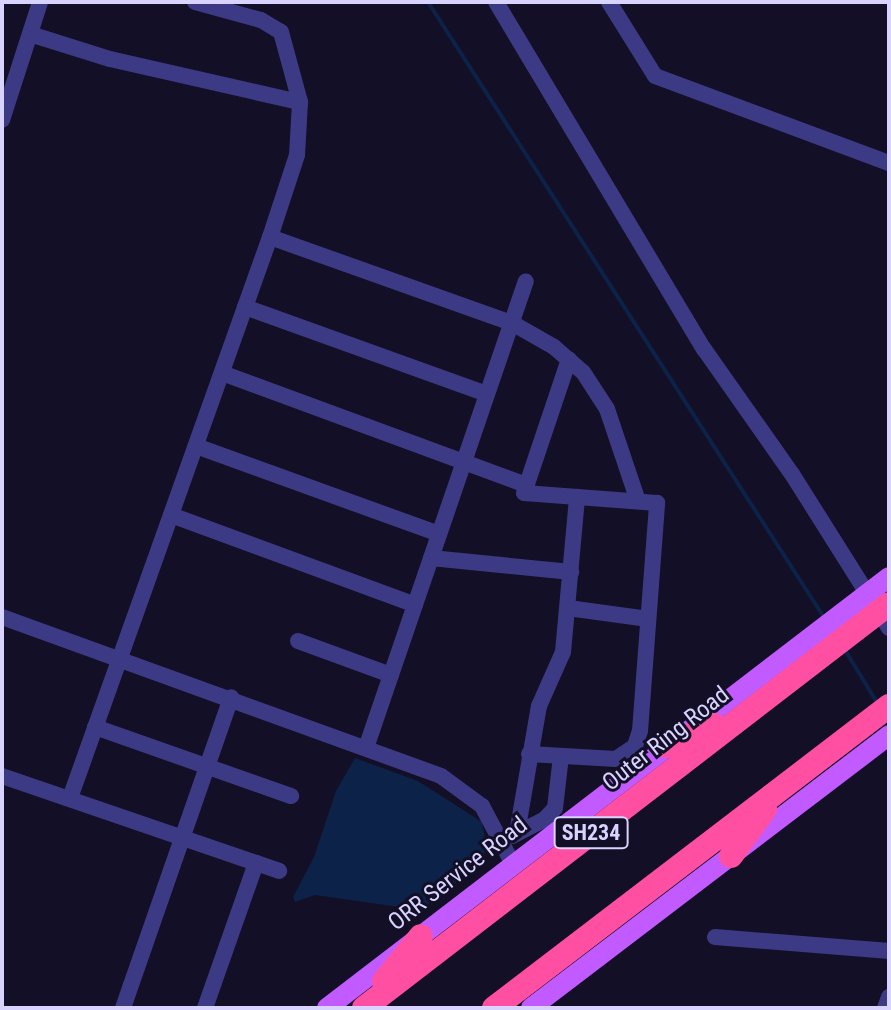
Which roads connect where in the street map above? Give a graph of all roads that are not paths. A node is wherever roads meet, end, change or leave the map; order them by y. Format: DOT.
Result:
graph roads {
  1 [pos="40,2"];
  2 [pos="195,2"];
  3 [pos="496,2"];
  4 [pos="609,2"];
  5 [pos="30,34"];
  6 [pos="300,102"];
  7 [pos="2,120"];
  8 [pos="889,163"];
  9 [pos="270,237"];
  10 [pos="526,281"];
  11 [pos="245,307"];
  12 [pos="512,323"];
  13 [pos="569,359"];
  14 [pos="222,373"];
  15 [pos="487,394"];
  16 [pos="196,446"];
  17 [pos="464,463"];
  18 [pos="527,485"];
  19 [pos="577,497"];
  20 [pos="638,501"];
  21 [pos="171,515"];
  22 [pos="439,534"];
  23 [pos="431,558"];
  24 [pos="571,572"];
  25 [pos="887,579"];
  26 [pos="889,604"];
  27 [pos="415,605"];
  28 [pos="568,608"];
  29 [pos="2,617"];
  30 [pos="648,619"];
  31 [pos="889,628"];
  32 [pos="298,641"];
  33 [pos="812,648"];
  34 [pos="120,657"];
  35 [pos="391,675"];
  36 [pos="231,697"];
  37 [pos="889,706"];
  38 [pos="745,713"];
  39 [pos="95,727"];
  40 [pos="875,735"];
  41 [pos="367,745"];
  42 [pos="666,746"];
  43 [pos="529,754"];
  44 [pos="561,756"];
  45 [pos="207,767"];
  46 [pos="2,776"];
  47 [pos="780,788"];
  48 [pos="291,796"];
  49 [pos="70,798"];
  50 [pos="510,836"];
  51 [pos="182,837"];
  52 [pos="731,856"];
  53 [pos="256,863"];
  54 [pos="513,864"];
  55 [pos="279,871"];
  56 [pos="421,936"];
  57 [pos="715,937"];
  58 [pos="889,951"];
  59 [pos="889,997"];
  60 [pos="123,1008"];
  61 [pos="205,1008"];
  62 [pos="327,1008"];
  63 [pos="364,1008"];
  64 [pos="494,1008"];
  65 [pos="531,1008"];
  66 [pos="885,1008"];
  1 -- 5 [label="street"];
  2 -- 6 [label="street"];
  3 -- 31 [label="street"];
  4 -- 8 [label="street"];
  5 -- 6 [label="street"];
  5 -- 7 [label="street"];
  6 -- 9 [label="street"];
  9 -- 11 [label="street"];
  9 -- 12 [label="street"];
  10 -- 12 [label="street"];
  11 -- 14 [label="street"];
  11 -- 15 [label="street"];
  12 -- 13 [label="street"];
  12 -- 15 [label="street"];
  13 -- 18 [label="street"];
  13 -- 20 [label="street"];
  14 -- 16 [label="street"];
  14 -- 17 [label="street"];
  15 -- 17 [label="street"];
  16 -- 21 [label="street"];
  16 -- 22 [label="street"];
  17 -- 18 [label="street"];
  17 -- 22 [label="street"];
  18 -- 19 [label="street"];
  19 -- 20 [label="street"];
  19 -- 24 [label="street"];
  20 -- 30 [label="street"];
  21 -- 27 [label="street"];
  21 -- 34 [label="street"];
  22 -- 23 [label="street"];
  23 -- 24 [label="street"];
  23 -- 27 [label="street"];
  24 -- 28 [label="street"];
  25 -- 33 [label="main road, ORR Service Road"];
  26 -- 33 [label="highway, Outer Ring Road / SH234"];
  27 -- 35 [label="street"];
  28 -- 30 [label="street"];
  28 -- 43 [label="street"];
  29 -- 34 [label="street"];
  30 -- 44 [label="street"];
  32 -- 35 [label="street"];
  33 -- 38 [label="highway, Outer Ring Road / SH234"];
  33 -- 42 [label="main road, ORR Service Road"];
  34 -- 36 [label="street"];
  34 -- 39 [label="street"];
  35 -- 41 [label="street"];
  36 -- 41 [label="street"];
  36 -- 45 [label="street"];
  37 -- 40 [label="highway"];
  38 -- 42 [label="highway"];
  38 -- 63 [label="highway, Outer Ring Road / SH234"];
  39 -- 45 [label="street"];
  39 -- 49 [label="street"];
  40 -- 47 [label="highway"];
  40 -- 52 [label="main road"];
  41 -- 50 [label="street"];
  42 -- 54 [label="main road, ORR Service Road"];
  43 -- 44 [label="street"];
  43 -- 50 [label="street"];
  44 -- 50 [label="street"];
  45 -- 48 [label="street"];
  45 -- 51 [label="street"];
  46 -- 49 [label="street"];
  47 -- 52 [label="highway"];
  47 -- 64 [label="highway"];
  49 -- 51 [label="street"];
  50 -- 54 [label="street"];
  51 -- 53 [label="street"];
  51 -- 60 [label="street"];
  52 -- 65 [label="main road"];
  53 -- 55 [label="street"];
  53 -- 61 [label="street"];
  54 -- 56 [label="main road, ORR Service Road"];
  56 -- 62 [label="main road, ORR Service Road"];
  56 -- 63 [label="highway"];
  57 -- 58 [label="street"];
  59 -- 66 [label="street"];
}
